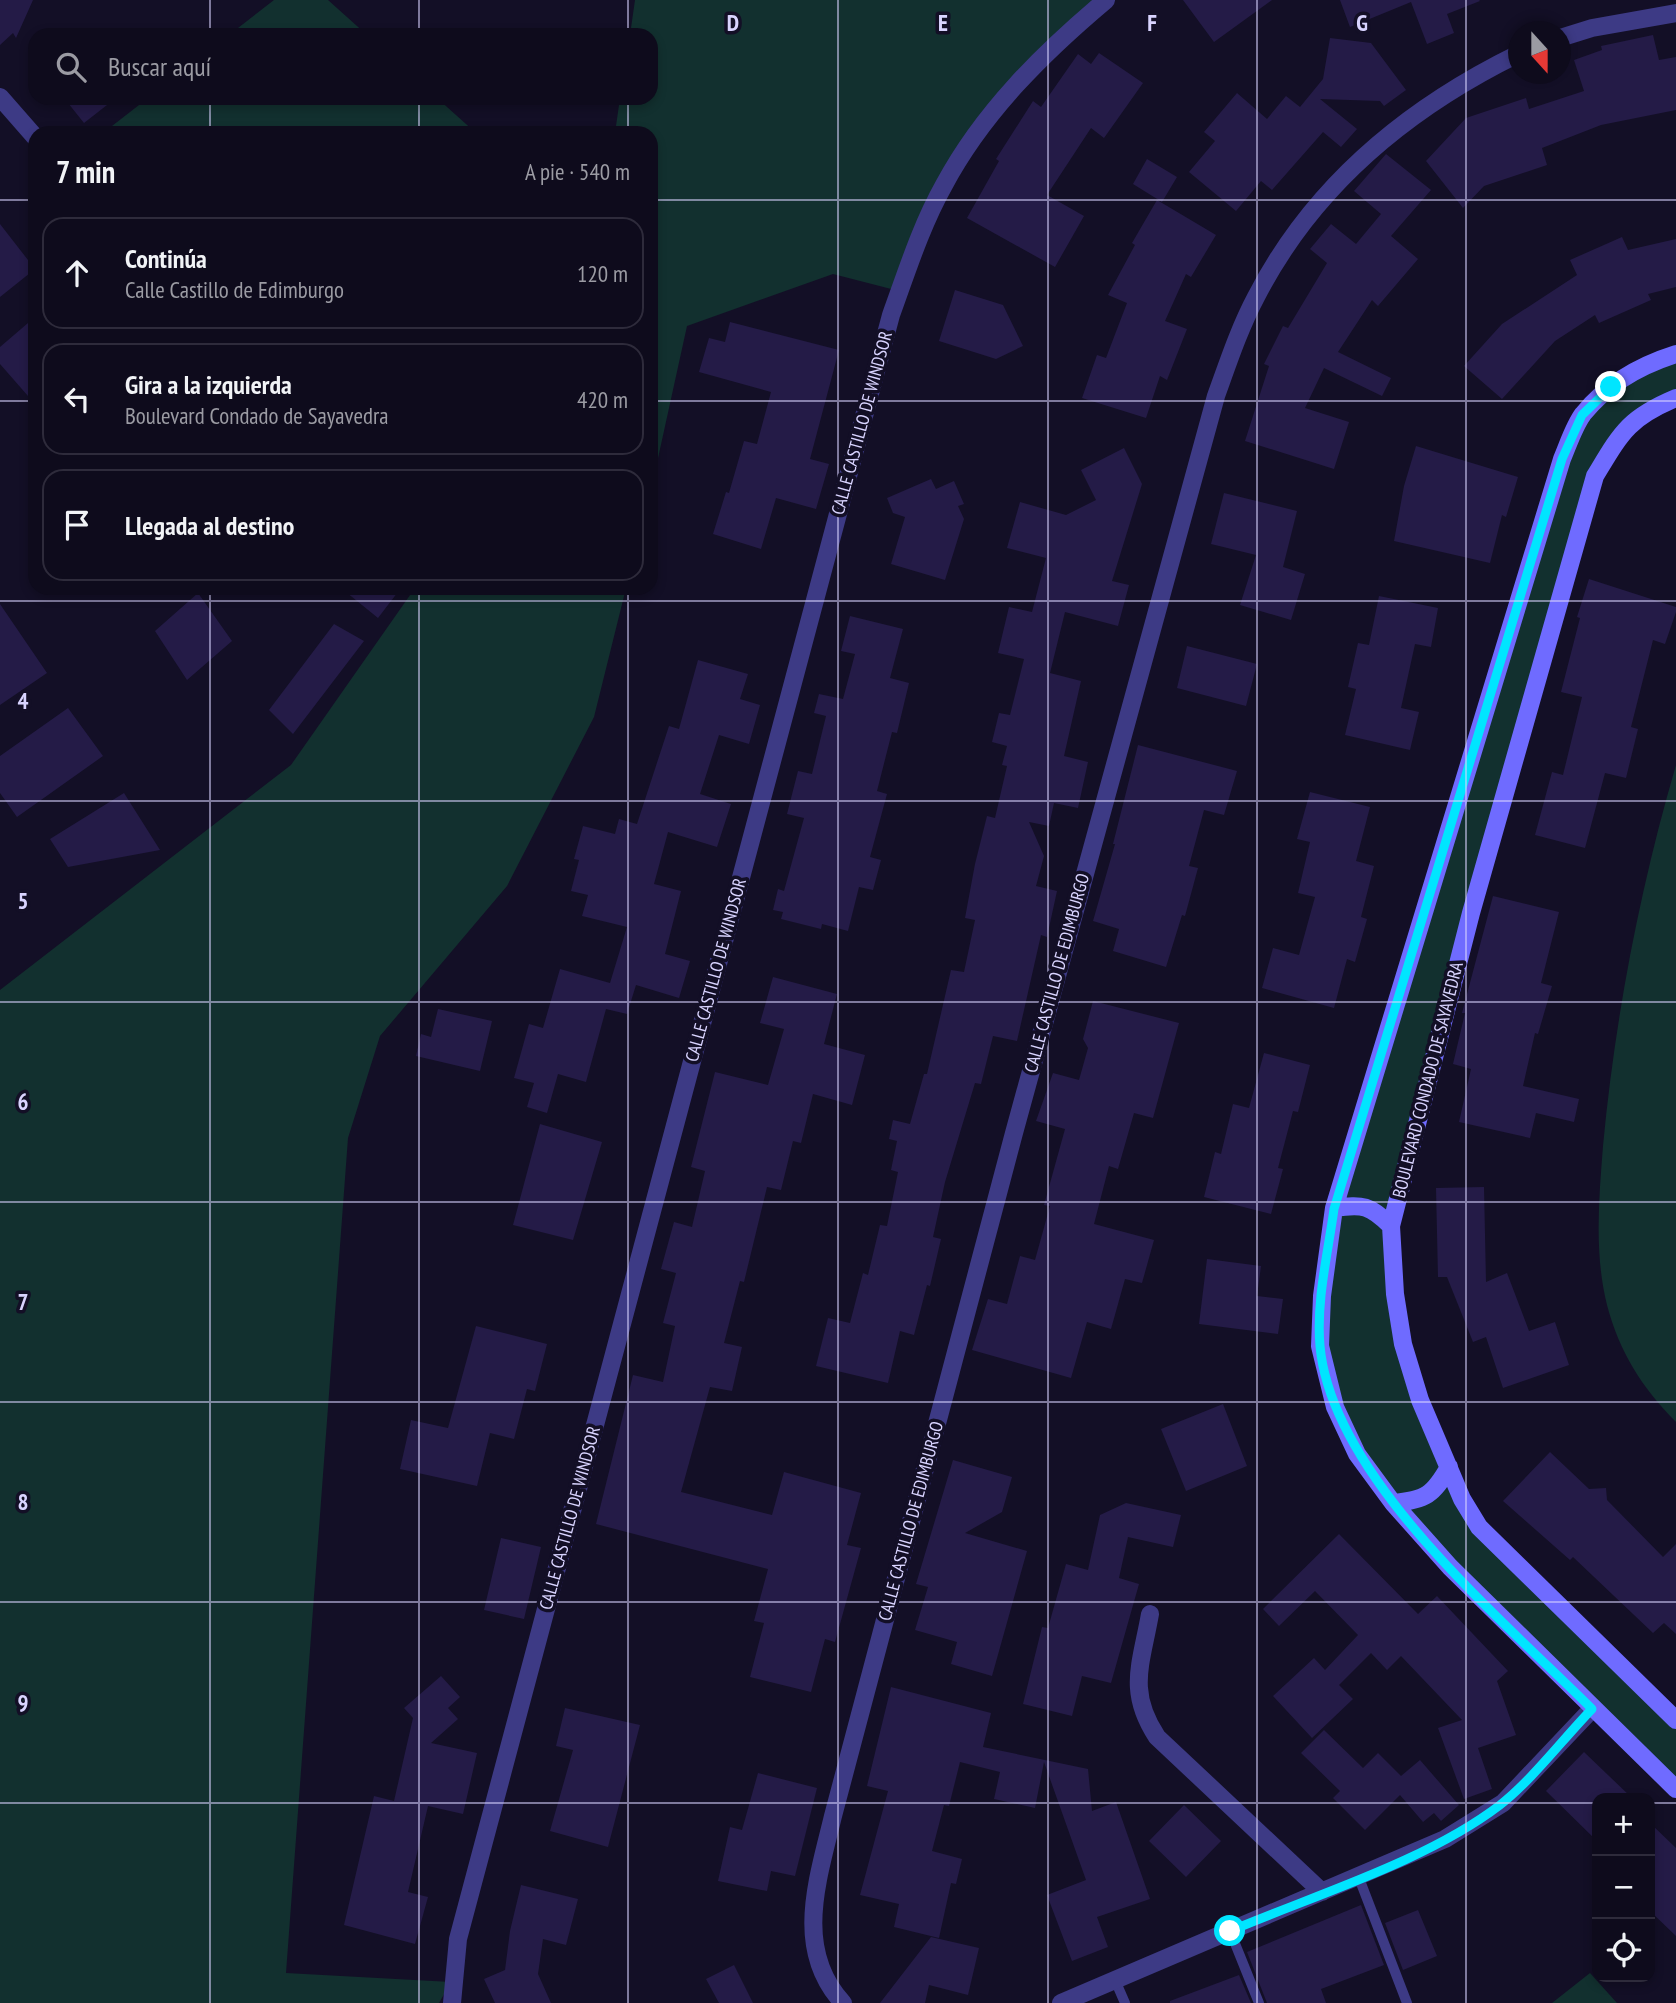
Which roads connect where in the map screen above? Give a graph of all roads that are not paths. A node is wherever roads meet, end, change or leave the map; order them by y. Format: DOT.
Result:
graph roads {
  1 [pos="1106,0"];
  2 [pos="1676,13"];
  3 [pos="1571,35"];
  4 [pos="1508,60"];
  5 [pos="0,97"];
  6 [pos="28,129"];
  7 [pos="1676,354"];
  8 [pos="1676,398"];
  9 [pos="1334,1209"];
  10 [pos="1391,1226"];
  11 [pos="1449,1467"];
  12 [pos="1393,1503"];
  13 [pos="1150,1614"];
  14 [pos="1592,1709"];
  15 [pos="1676,1720"];
  16 [pos="1676,1789"];
  17 [pos="1359,1878"];
  18 [pos="1322,1892"];
  19 [pos="1230,1931"];
  20 [pos="1115,1980"];
  21 [pos="452,2003"];
  22 [pos="843,2003"];
  23 [pos="1061,2003"];
  24 [pos="1125,2003"];
  25 [pos="1259,2003"];
  26 [pos="1407,2003"];
  1 -- 21 [label="street, CALLE CASTILLO DE WINDSOR"];
  2 -- 3 [label="street"];
  4 -- 22 [label="street, CALLE CASTILLO DE EDIMBURGO"];
  5 -- 6 [label="street"];
  7 -- 9 [label="street"];
  8 -- 10 [label="street, BOULEVARD CONDADO DE SAYAVEDRA"];
  9 -- 10 [label="street"];
  9 -- 12 [label="street"];
  10 -- 11 [label="street, BOULEVARD CONDADO DE SAYAVEDRA"];
  11 -- 12 [label="street"];
  11 -- 15 [label="street, BOULEVARD CONDADO DE SAYAVEDRA"];
  12 -- 14 [label="street"];
  13 -- 18 [label="street"];
  14 -- 16 [label="street"];
  14 -- 17 [label="street"];
  17 -- 18 [label="street"];
  17 -- 26 [label="lane"];
  18 -- 19 [label="street"];
  19 -- 20 [label="street"];
  19 -- 25 [label="lane"];
  20 -- 23 [label="street"];
  20 -- 24 [label="lane"];
}
